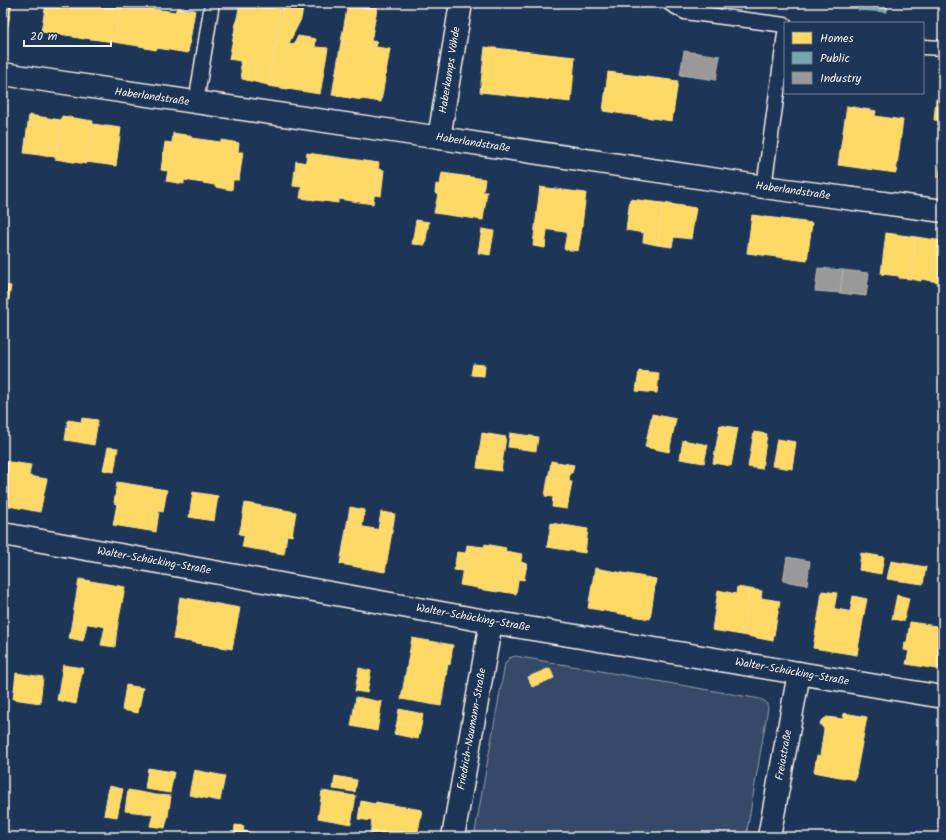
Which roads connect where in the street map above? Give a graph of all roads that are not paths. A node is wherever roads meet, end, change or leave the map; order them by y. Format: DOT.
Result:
graph roads {
  1 [pos="212,3"];
  2 [pos="461,3"];
  3 [pos="669,3"];
  4 [pos="784,25"];
  5 [pos="784,45"];
  6 [pos="924,47"];
  7 [pos="943,48"];
  8 [pos="3,74"];
  9 [pos="196,103"];
  10 [pos="438,138"];
  11 [pos="764,187"];
  12 [pos="943,211"];
  13 [pos="3,534"];
  14 [pos="490,622"];
  15 [pos="799,673"];
  16 [pos="943,697"];
  17 [pos="453,837"];
  18 [pos="769,837"];
  1 -- 9 [label="lane"];
  2 -- 10 [label="street, Haberkamps Vöhde"];
  3 -- 4 [label="lane"];
  5 -- 11 [label="lane"];
  6 -- 7 [label="lane"];
  8 -- 9 [label="street, Haberlandstraße"];
  9 -- 10 [label="street, Haberlandstraße"];
  10 -- 11 [label="street, Haberlandstraße"];
  11 -- 12 [label="street, Haberlandstraße"];
  13 -- 14 [label="street, Walter-Schücking-Straße"];
  14 -- 15 [label="street, Walter-Schücking-Straße"];
  14 -- 17 [label="street, Friedrich-Naumann-Straße"];
  15 -- 16 [label="street, Walter-Schücking-Straße"];
  15 -- 18 [label="street, Freiastraße"];
}
